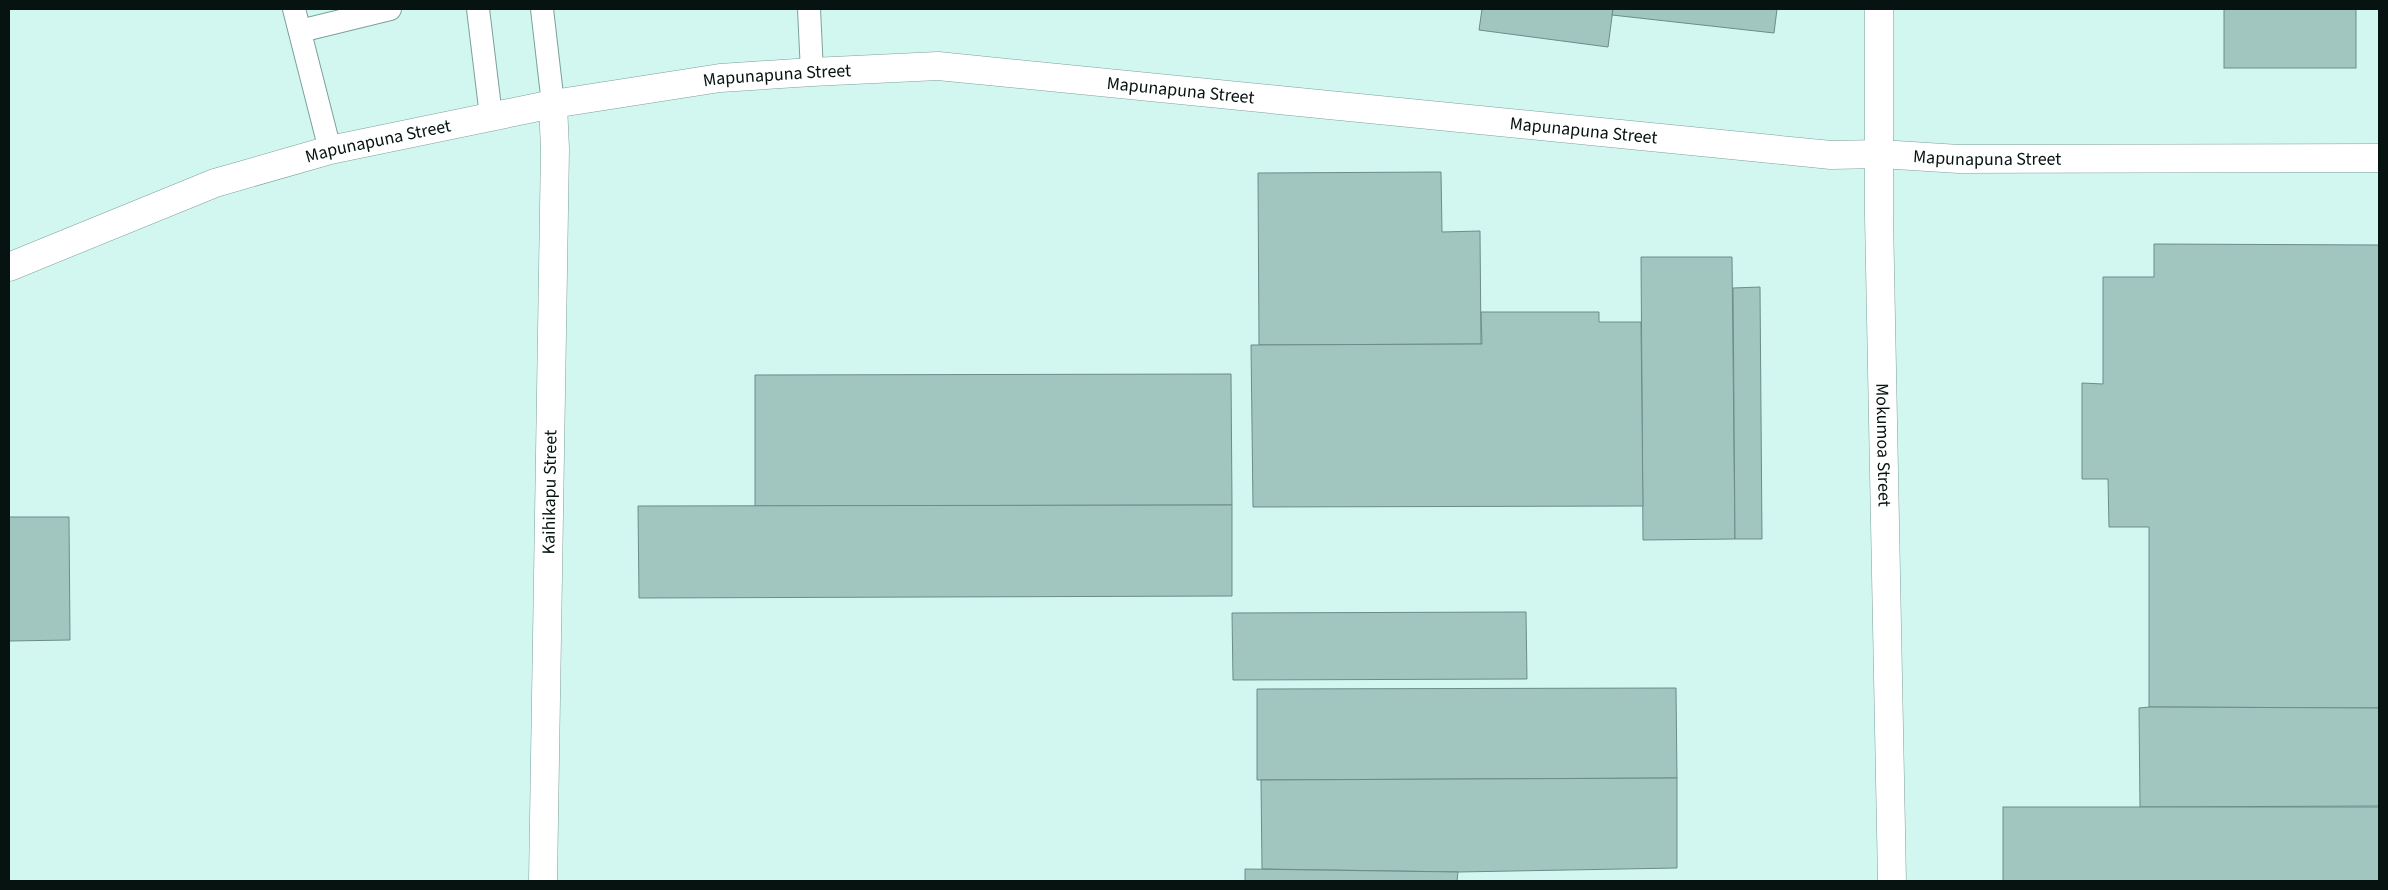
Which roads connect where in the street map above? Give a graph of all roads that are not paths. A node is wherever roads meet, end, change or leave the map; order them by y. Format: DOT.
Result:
graph roads {
  1 [pos="294,9"];
  2 [pos="390,9"];
  3 [pos="478,9"];
  4 [pos="542,9"];
  5 [pos="809,9"];
  6 [pos="1879,9"];
  7 [pos="300,31"];
  8 [pos="812,72"];
  9 [pos="553,104"];
  10 [pos="491,116"];
  11 [pos="330,150"];
  12 [pos="1880,154"];
  13 [pos="2379,158"];
  14 [pos="9,267"];
  15 [pos="543,881"];
  16 [pos="1892,881"];
  1 -- 7 [label="lane"];
  2 -- 7 [label="lane"];
  3 -- 10 [label="lane"];
  4 -- 9 [label="lane"];
  5 -- 8 [label="lane"];
  6 -- 12 [label="street, Mokumoa Street"];
  7 -- 11 [label="lane"];
  8 -- 9 [label="street, Mapunapuna Street"];
  8 -- 12 [label="street, Mapunapuna Street"];
  9 -- 10 [label="street, Mapunapuna Street"];
  9 -- 15 [label="street, Kaihikapu Street"];
  10 -- 11 [label="street, Mapunapuna Street"];
  11 -- 14 [label="street, Mapunapuna Street"];
  12 -- 13 [label="street, Mapunapuna Street"];
  12 -- 16 [label="street, Mokumoa Street"];
}
